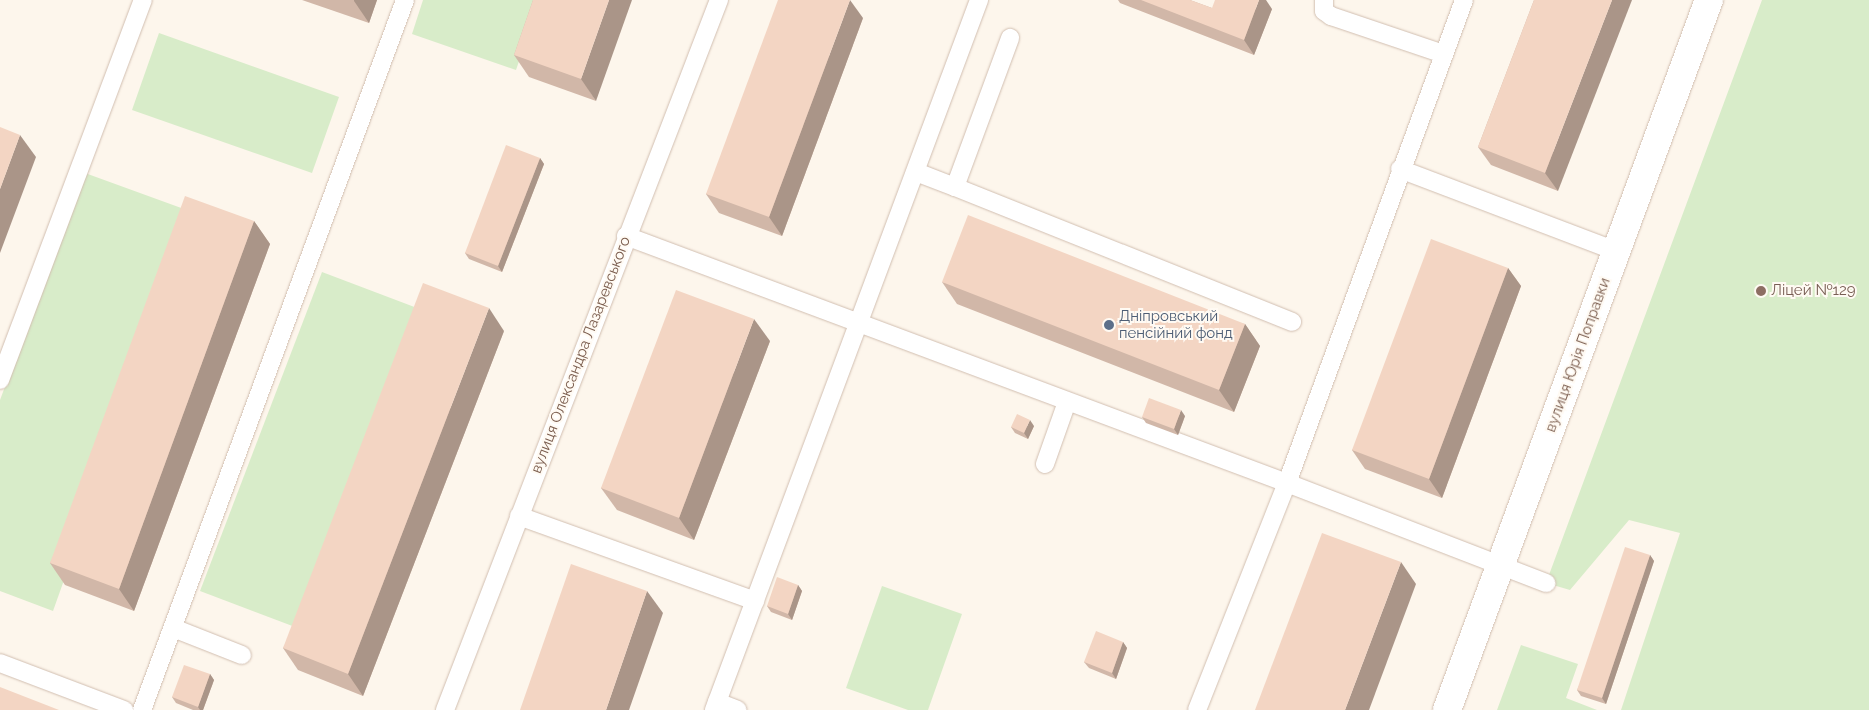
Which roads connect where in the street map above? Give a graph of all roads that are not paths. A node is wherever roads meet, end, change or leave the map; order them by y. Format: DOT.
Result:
graph roads {
  1 [pos="143,0"];
  2 [pos="405,0"];
  3 [pos="719,0"];
  4 [pos="977,0"];
  5 [pos="1324,0"];
  6 [pos="1464,0"];
  7 [pos="1709,0"];
  8 [pos="1010,38"];
  9 [pos="1444,54"];
  10 [pos="1400,169"];
  11 [pos="916,172"];
  12 [pos="955,187"];
  13 [pos="626,236"];
  14 [pos="1616,251"];
  15 [pos="1292,322"];
  16 [pos="858,323"];
  17 [pos="0,380"];
  18 [pos="1067,402"];
  19 [pos="1045,464"];
  20 [pos="1287,483"];
  21 [pos="519,516"];
  22 [pos="1501,565"];
  23 [pos="1546,582"];
  24 [pos="755,601"];
  25 [pos="173,628"];
  26 [pos="242,655"];
  27 [pos="0,663"];
  28 [pos="716,706"];
  29 [pos="124,710"];
  30 [pos="142,710"];
  31 [pos="445,710"];
  32 [pos="738,710"];
  33 [pos="1198,710"];
  34 [pos="1447,710"];
  1 -- 17 [label="lane"];
  2 -- 25 [label="lane"];
  3 -- 13 [label="lane, вулиця Олександра Лазаревського"];
  4 -- 11 [label="lane"];
  5 -- 9 [label="lane"];
  6 -- 9 [label="lane"];
  7 -- 14 [label="street, вулиця Юрія Поправки"];
  8 -- 12 [label="lane"];
  9 -- 10 [label="lane"];
  10 -- 14 [label="lane"];
  10 -- 20 [label="lane"];
  11 -- 12 [label="lane"];
  11 -- 16 [label="lane"];
  12 -- 15 [label="lane"];
  13 -- 16 [label="lane"];
  13 -- 21 [label="lane, вулиця Олександра Лазаревського"];
  14 -- 22 [label="street, вулиця Юрія Поправки"];
  16 -- 18 [label="lane"];
  16 -- 24 [label="lane"];
  18 -- 19 [label="lane"];
  18 -- 20 [label="lane"];
  20 -- 22 [label="lane"];
  20 -- 33 [label="lane"];
  21 -- 24 [label="lane"];
  21 -- 31 [label="lane, вулиця Олександра Лазаревського"];
  22 -- 23 [label="lane"];
  22 -- 34 [label="street, вулиця Юрія Поправки"];
  24 -- 28 [label="lane"];
  25 -- 26 [label="lane"];
  25 -- 30 [label="lane"];
  27 -- 29 [label="lane"];
  28 -- 32 [label="lane"];
}
